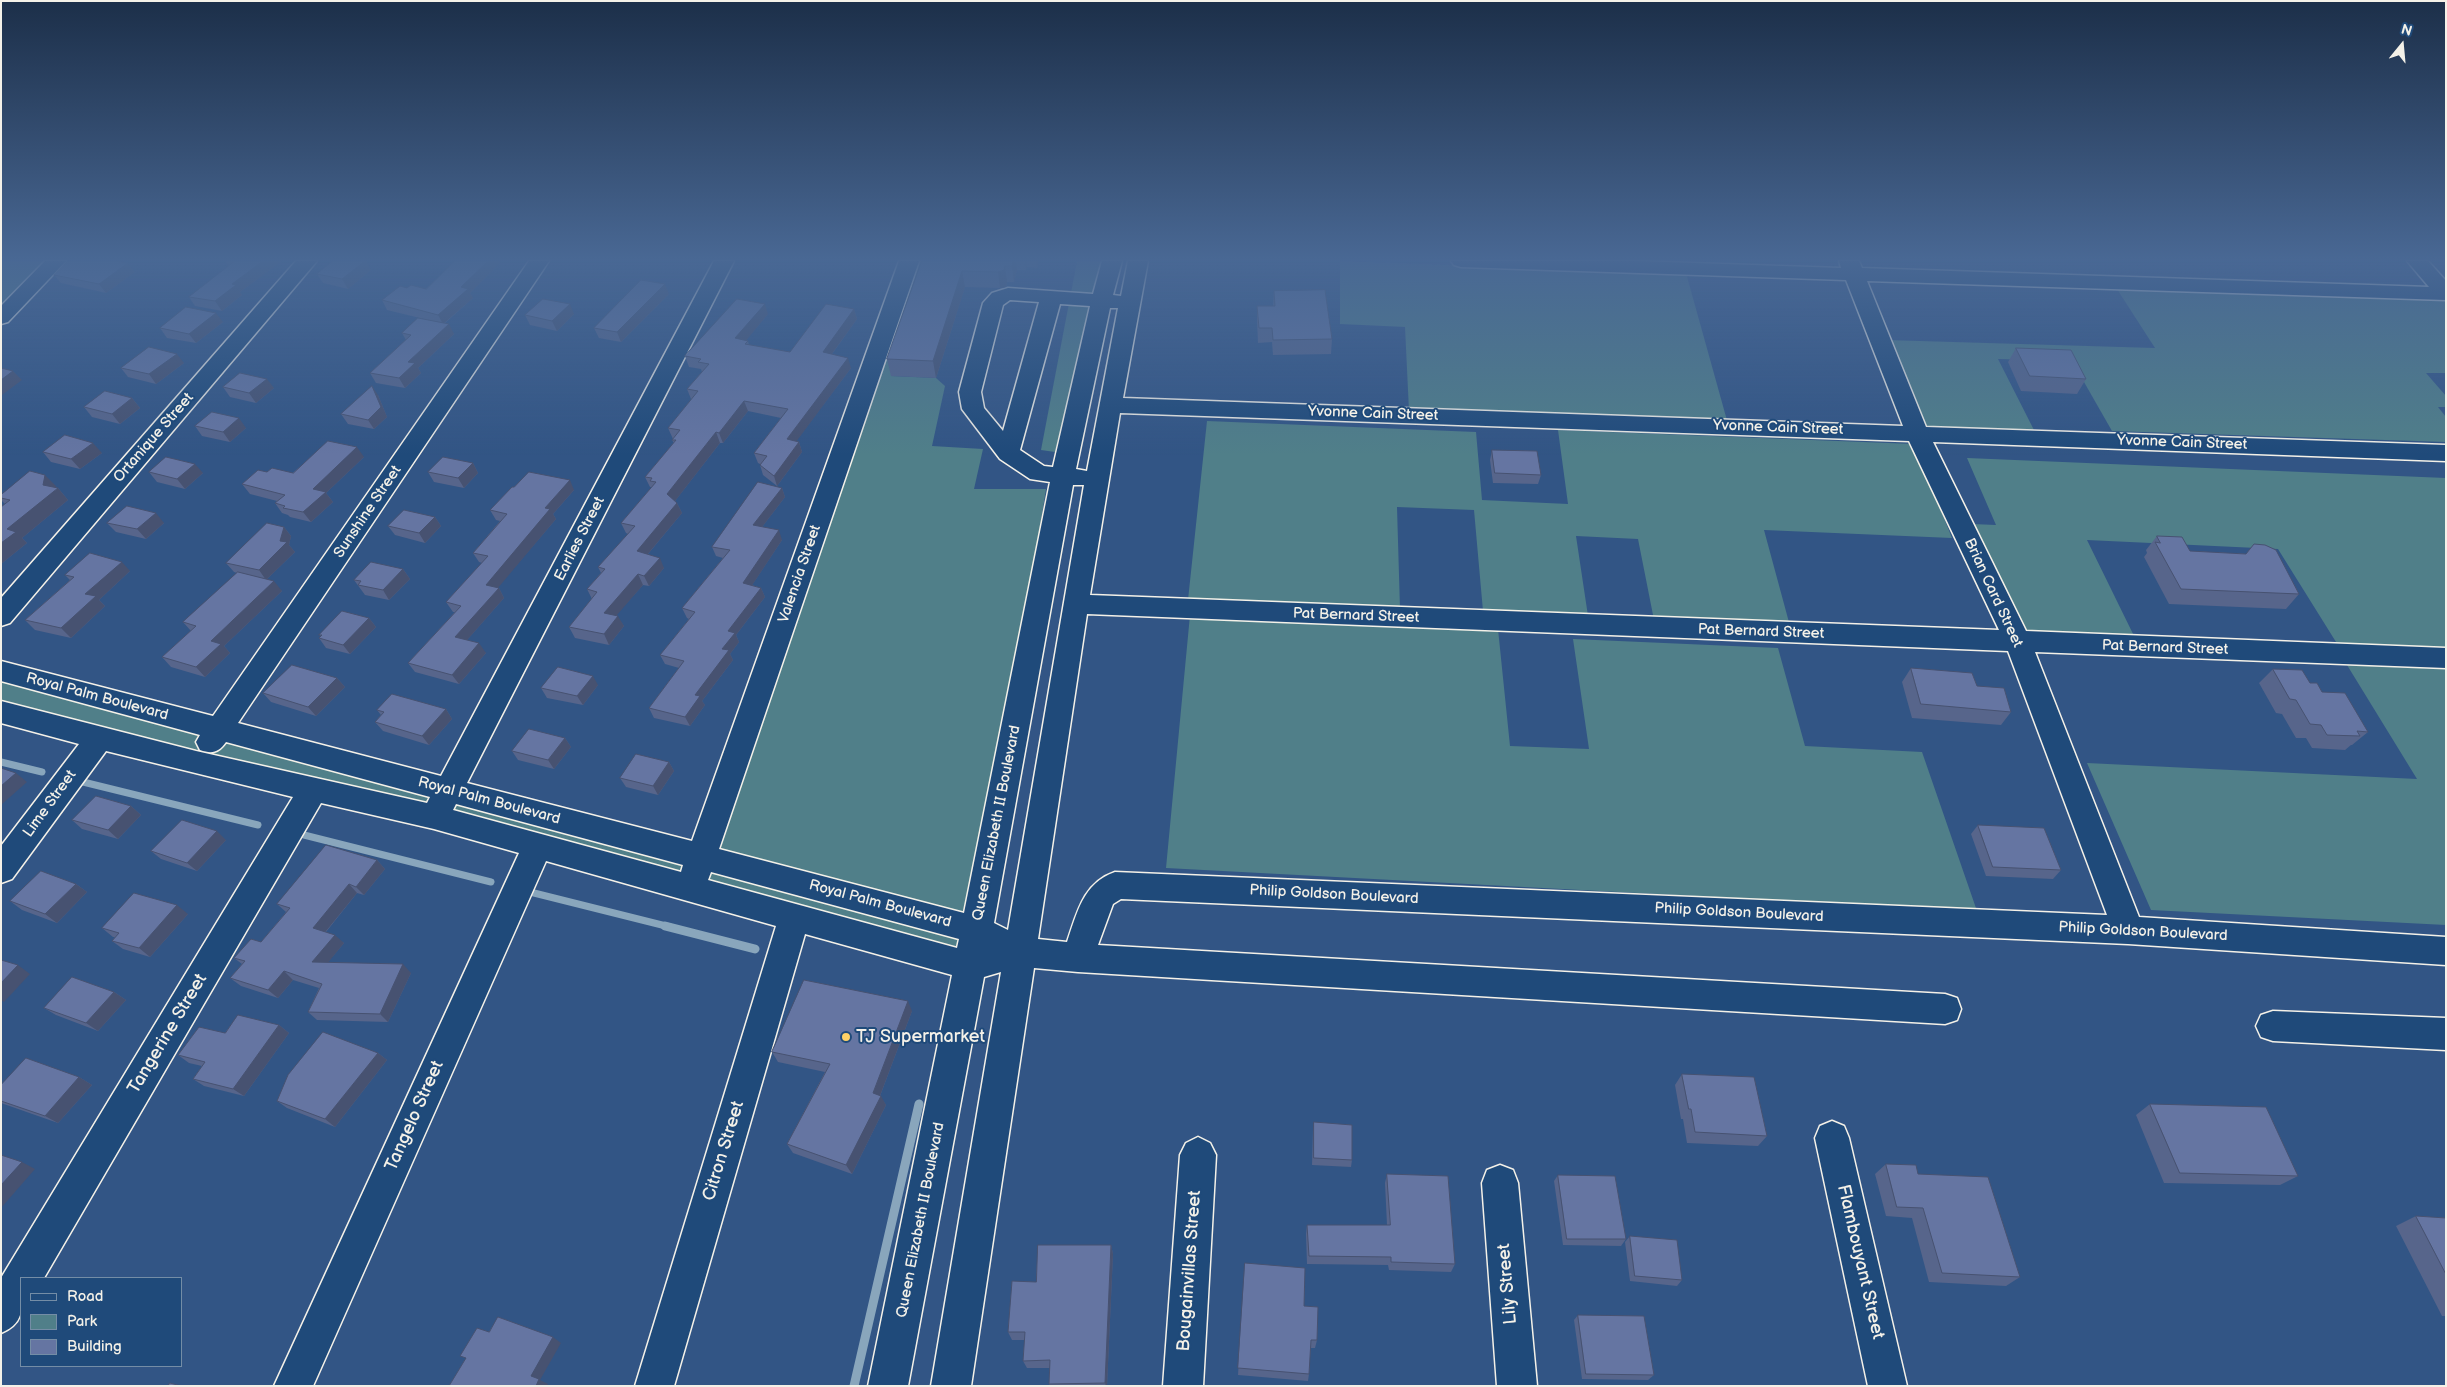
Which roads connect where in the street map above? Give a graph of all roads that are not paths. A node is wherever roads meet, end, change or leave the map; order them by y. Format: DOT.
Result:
graph roads {
  1 [pos="251,326"];
  2 [pos="495,326"];
  3 [pos="690,326"];
  4 [pos="886,326"];
  5 [pos="987,326"];
  6 [pos="1043,326"];
  7 [pos="1096,326"];
  8 [pos="1126,326"];
  9 [pos="1874,326"];
  10 [pos="1110,405"];
  11 [pos="1917,433"];
  12 [pos="1008,453"];
  13 [pos="2446,453"];
  14 [pos="1064,477"];
  15 [pos="1097,479"];
  16 [pos="1076,604"];
  17 [pos="1,616"];
  18 [pos="2018,642"];
  19 [pos="2446,658"];
  20 [pos="1,671"];
  21 [pos="1,712"];
  22 [pos="219,729"];
  23 [pos="98,738"];
  24 [pos="196,763"];
  25 [pos="313,790"];
  26 [pos="449,790"];
  27 [pos="434,817"];
  28 [pos="537,846"];
  29 [pos="701,857"];
  30 [pos="1,870"];
  31 [pos="690,888"];
  32 [pos="794,917"];
  33 [pos="976,930"];
  34 [pos="2128,930"];
  35 [pos="1021,952"];
  36 [pos="2446,952"];
  37 [pos="1078,958"];
  38 [pos="971,966"];
  39 [pos="1945,1009"];
  40 [pos="2273,1026"];
  41 [pos="2446,1034"];
  42 [pos="1832,1138"];
  43 [pos="1198,1155"];
  44 [pos="1500,1183"];
  45 [pos="23,1277"];
  46 [pos="20,1282"];
  47 [pos="1,1314"];
  48 [pos="294,1386"];
  49 [pos="654,1386"];
  50 [pos="888,1386"];
  51 [pos="951,1386"];
  52 [pos="1183,1386"];
  53 [pos="1517,1386"];
  54 [pos="1888,1386"];
  1 -- 17 [label="street, Ortanique Street"];
  2 -- 22 [label="street, Sunshine Street"];
  3 -- 26 [label="street, Earlies Street"];
  4 -- 29 [label="street, Valencia Street"];
  5 -- 12 [label="street"];
  6 -- 12 [label="street"];
  7 -- 14 [label="street, Queen Elizabeth II Boulevard"];
  8 -- 10 [label="street"];
  9 -- 11 [label="street, Brian Card Street"];
  10 -- 11 [label="street, Yvonne Cain Street"];
  10 -- 15 [label="street"];
  11 -- 13 [label="street, Yvonne Cain Street"];
  11 -- 18 [label="street, Brian Card Street"];
  12 -- 14 [label="street"];
  14 -- 15 [label="street"];
  14 -- 33 [label="street, Queen Elizabeth II Boulevard"];
  15 -- 16 [label="street"];
  16 -- 18 [label="street, Pat Bernard Street"];
  16 -- 35 [label="street"];
  18 -- 19 [label="street, Pat Bernard Street"];
  18 -- 34 [label="street, Brian Card Street"];
  20 -- 22 [label="street, Royal Palm Boulevard"];
  21 -- 23 [label="street, Royal Palm Boulevard"];
  22 -- 24 [label="street, Sunshine Street"];
  22 -- 26 [label="street, Royal Palm Boulevard"];
  23 -- 24 [label="street, Royal Palm Boulevard"];
  23 -- 30 [label="street, Lime Street"];
  24 -- 25 [label="street, Royal Palm Boulevard"];
  25 -- 27 [label="street, Royal Palm Boulevard"];
  25 -- 45 [label="street, Tangerine Street"];
  26 -- 27 [label="street, Earlies Street"];
  26 -- 29 [label="street, Royal Palm Boulevard"];
  27 -- 28 [label="street, Royal Palm Boulevard"];
  28 -- 31 [label="street, Royal Palm Boulevard"];
  28 -- 48 [label="street, Tangelo Street"];
  29 -- 31 [label="street, Valencia Street"];
  29 -- 33 [label="street, Royal Palm Boulevard"];
  31 -- 32 [label="street, Royal Palm Boulevard"];
  32 -- 38 [label="street, Royal Palm Boulevard"];
  32 -- 49 [label="street, Citron Street"];
  33 -- 35 [label="street, Royal Palm Boulevard"];
  33 -- 38 [label="street, Queen Elizabeth II Boulevard"];
  34 -- 36 [label="street, Philip Goldson Boulevard"];
  34 -- 37 [label="street, Philip Goldson Boulevard"];
  35 -- 37 [label="street"];
  35 -- 38 [label="street"];
  35 -- 51 [label="street"];
  37 -- 39 [label="street"];
  38 -- 50 [label="street, Queen Elizabeth II Boulevard"];
  40 -- 41 [label="street"];
  42 -- 54 [label="street, Flambouyant Street"];
  43 -- 52 [label="street, Bougainvillas Street"];
  44 -- 53 [label="street, Lily Street"];
  46 -- 47 [label="street, Tangerine Street"];
}
